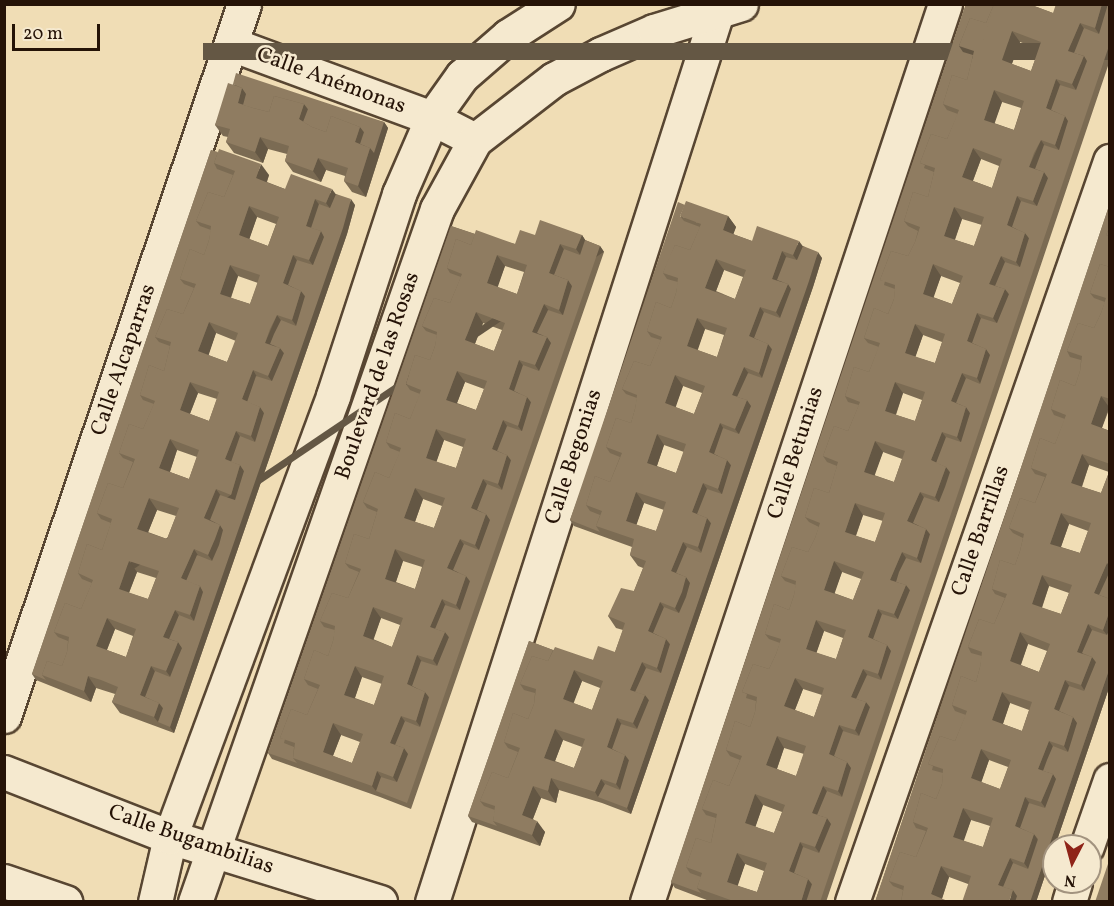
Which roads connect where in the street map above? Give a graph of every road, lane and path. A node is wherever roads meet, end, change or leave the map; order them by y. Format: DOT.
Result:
graph roads {
  1 [pos="244,4"];
  2 [pos="558,4"];
  3 [pos="945,4"];
  4 [pos="729,8"];
  5 [pos="231,44"];
  6 [pos="432,118"];
  7 [pos="475,140"];
  8 [pos="1110,161"];
  9 [pos="4,716"];
  10 [pos="4,772"];
  11 [pos="1110,780"];
  12 [pos="1091,834"];
  13 [pos="170,837"];
  14 [pos="211,850"];
  15 [pos="4,881"];
  16 [pos="65,902"];
  17 [pos="155,902"];
  18 [pos="195,902"];
  19 [pos="380,902"];
  20 [pos="432,902"];
  21 [pos="647,902"];
  22 [pos="852,902"];
  1 -- 5 [label="street, Calle Alcaparras"];
  2 -- 6 [label="street, Boulevard de las Rosas"];
  3 -- 21 [label="street, Calle Betunias"];
  4 -- 7 [label="street, Boulevard de las Rosas"];
  4 -- 20 [label="street, Calle Begonias"];
  5 -- 6 [label="street, Calle Anémonas"];
  5 -- 9 [label="street, Calle Alcaparras"];
  6 -- 7 [label="street, Calle Anémonas"];
  6 -- 13 [label="street, Boulevard de las Rosas"];
  7 -- 14 [label="street, Boulevard de las Rosas"];
  8 -- 22 [label="street, Calle Barrillas"];
  10 -- 13 [label="street, Calle Bugambilias"];
  11 -- 12 [label="street"];
  13 -- 14 [label="street, Calle Bugambilias"];
  13 -- 17 [label="street, Boulevard de las Rosas"];
  14 -- 18 [label="street, Boulevard de las Rosas"];
  14 -- 19 [label="street, Calle Bugambilias"];
  15 -- 16 [label="street"];
}
